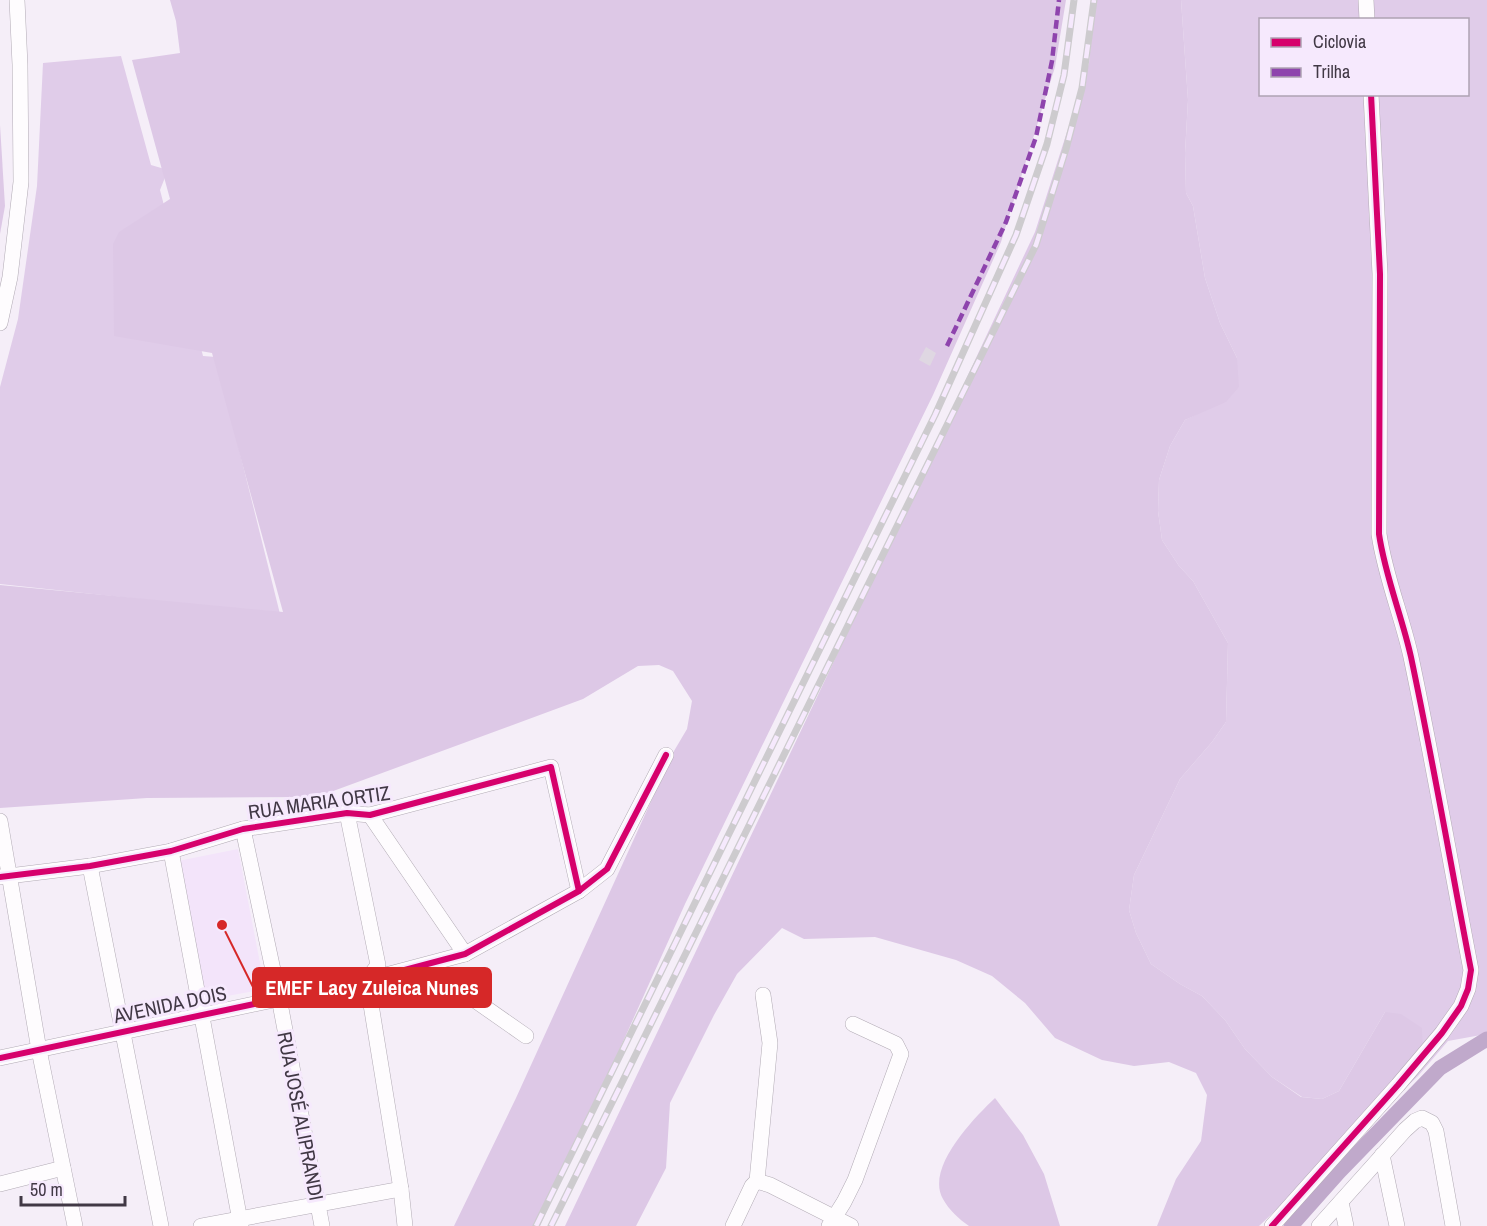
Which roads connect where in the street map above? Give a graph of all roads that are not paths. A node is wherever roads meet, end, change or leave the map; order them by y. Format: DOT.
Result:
graph roads {
  1 [pos="17,0"];
  2 [pos="1366,0"];
  3 [pos="1367,18"];
  4 [pos="1371,96"];
  5 [pos="0,323"];
  6 [pos="666,755"];
  7 [pos="347,813"];
  8 [pos="370,815"];
  9 [pos="0,821"];
  10 [pos="243,829"];
  11 [pos="171,851"];
  12 [pos="90,866"];
  13 [pos="4,876"];
  14 [pos="579,891"];
  15 [pos="465,954"];
  16 [pos="426,966"];
  17 [pos="367,980"];
  18 [pos="764,995"];
  19 [pos="279,998"];
  20 [pos="203,1014"];
  21 [pos="853,1024"];
  22 [pos="122,1031"];
  23 [pos="526,1036"];
  24 [pos="39,1050"];
  25 [pos="0,1058"];
  26 [pos="1382,1155"];
  27 [pos="63,1168"];
  28 [pos="757,1181"];
  29 [pos="0,1184"];
  30 [pos="401,1189"];
  31 [pos="1341,1202"];
  32 [pos="318,1203"];
  33 [pos="831,1221"];
  34 [pos="241,1222"];
  35 [pos="75,1226"];
  36 [pos="161,1226"];
  37 [pos="201,1226"];
  38 [pos="322,1226"];
  39 [pos="405,1226"];
  40 [pos="733,1226"];
  41 [pos="851,1226"];
  42 [pos="1272,1226"];
  43 [pos="1319,1226"];
  44 [pos="1346,1226"];
  45 [pos="1397,1226"];
  46 [pos="1453,1226"];
  1 -- 5 [label="street"];
  2 -- 3 [label="street"];
  4 -- 42 [label="street"];
  6 -- 14 [label="street, AVENIDA DOIS"];
  7 -- 8 [label="street, RUA MARIA ORTIZ"];
  7 -- 10 [label="street, RUA MARIA ORTIZ"];
  7 -- 17 [label="street"];
  8 -- 14 [label="street, RUA MARIA ORTIZ"];
  8 -- 15 [label="street"];
  9 -- 13 [label="street"];
  10 -- 11 [label="street, RUA MARIA ORTIZ"];
  10 -- 19 [label="street, RUA JOSÉ ALIPRANDI"];
  11 -- 12 [label="street, RUA MARIA ORTIZ"];
  11 -- 20 [label="street"];
  12 -- 13 [label="street, RUA MARIA ORTIZ"];
  12 -- 22 [label="street"];
  13 -- 24 [label="street"];
  14 -- 15 [label="street, AVENIDA DOIS"];
  15 -- 16 [label="street, AVENIDA DOIS"];
  16 -- 17 [label="street, AVENIDA DOIS"];
  16 -- 23 [label="street"];
  17 -- 19 [label="street, AVENIDA DOIS"];
  17 -- 30 [label="street"];
  18 -- 28 [label="street"];
  19 -- 20 [label="street, AVENIDA DOIS"];
  19 -- 32 [label="street, RUA JOSÉ ALIPRANDI"];
  20 -- 22 [label="street, AVENIDA DOIS"];
  20 -- 34 [label="street"];
  21 -- 33 [label="street"];
  22 -- 24 [label="street, AVENIDA DOIS"];
  22 -- 36 [label="street"];
  24 -- 25 [label="street, AVENIDA DOIS"];
  24 -- 27 [label="street"];
  26 -- 31 [label="street"];
  26 -- 45 [label="street"];
  26 -- 46 [label="street"];
  27 -- 29 [label="street"];
  27 -- 35 [label="street"];
  28 -- 33 [label="street"];
  28 -- 40 [label="street"];
  30 -- 32 [label="street"];
  30 -- 39 [label="street"];
  31 -- 43 [label="street"];
  31 -- 44 [label="street"];
  32 -- 34 [label="street"];
  32 -- 38 [label="street, RUA JOSÉ ALIPRANDI"];
  33 -- 41 [label="street"];
  34 -- 37 [label="street"];
}
